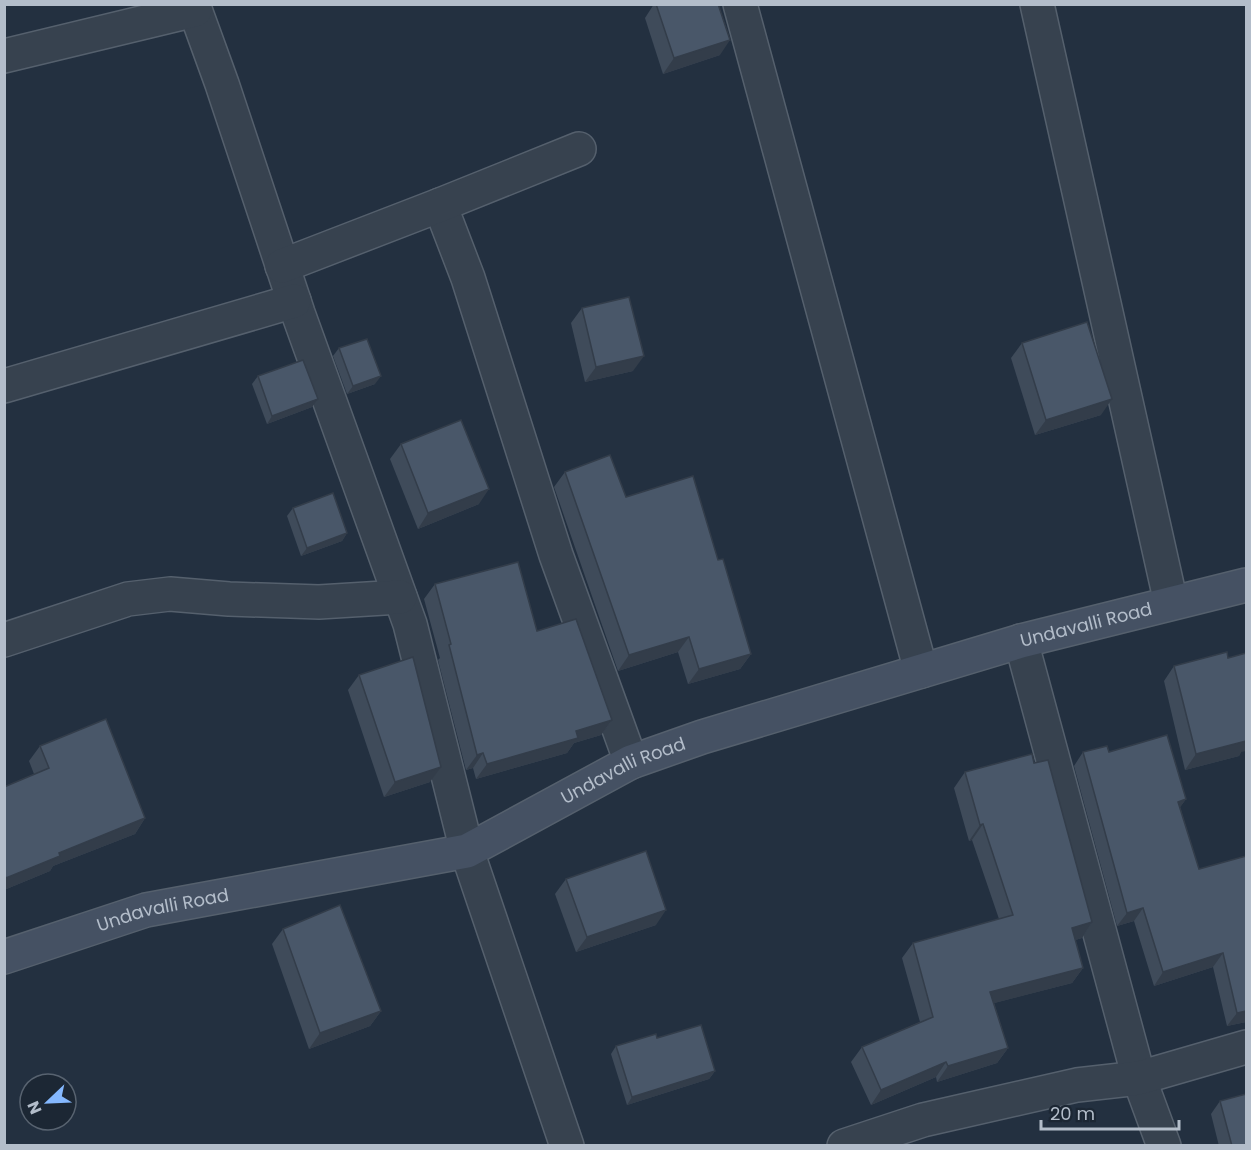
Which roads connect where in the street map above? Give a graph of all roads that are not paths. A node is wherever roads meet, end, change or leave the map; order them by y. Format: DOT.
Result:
graph roads {
  1 [pos="740,4"];
  2 [pos="1037,4"];
  3 [pos="194,7"];
  4 [pos="4,56"];
  5 [pos="579,148"];
  6 [pos="440,205"];
  7 [pos="282,266"];
  8 [pos="294,301"];
  9 [pos="4,386"];
  10 [pos="1246,585"];
  11 [pos="400,597"];
  12 [pos="1171,603"];
  13 [pos="4,640"];
  14 [pos="1020,641"];
  15 [pos="921,671"];
  16 [pos="631,762"];
  17 [pos="467,851"];
  18 [pos="4,957"];
  19 [pos="1246,1047"];
  20 [pos="1139,1078"];
  21 [pos="567,1146"];
  22 [pos="844,1146"];
  23 [pos="1164,1146"];
  1 -- 15 [label="street"];
  2 -- 12 [label="street"];
  3 -- 4 [label="street"];
  3 -- 7 [label="street"];
  5 -- 6 [label="street"];
  6 -- 7 [label="street"];
  6 -- 16 [label="street"];
  7 -- 8 [label="street"];
  8 -- 9 [label="street"];
  8 -- 11 [label="street"];
  10 -- 12 [label="main road, Undavalli Road"];
  11 -- 13 [label="street"];
  11 -- 17 [label="street"];
  12 -- 14 [label="main road, Undavalli Road"];
  14 -- 15 [label="main road, Undavalli Road"];
  14 -- 20 [label="street"];
  15 -- 16 [label="main road, Undavalli Road"];
  16 -- 17 [label="main road, Undavalli Road"];
  17 -- 18 [label="main road, Undavalli Road"];
  17 -- 21 [label="street"];
  19 -- 20 [label="street"];
  20 -- 22 [label="street"];
  20 -- 23 [label="street"];
}
